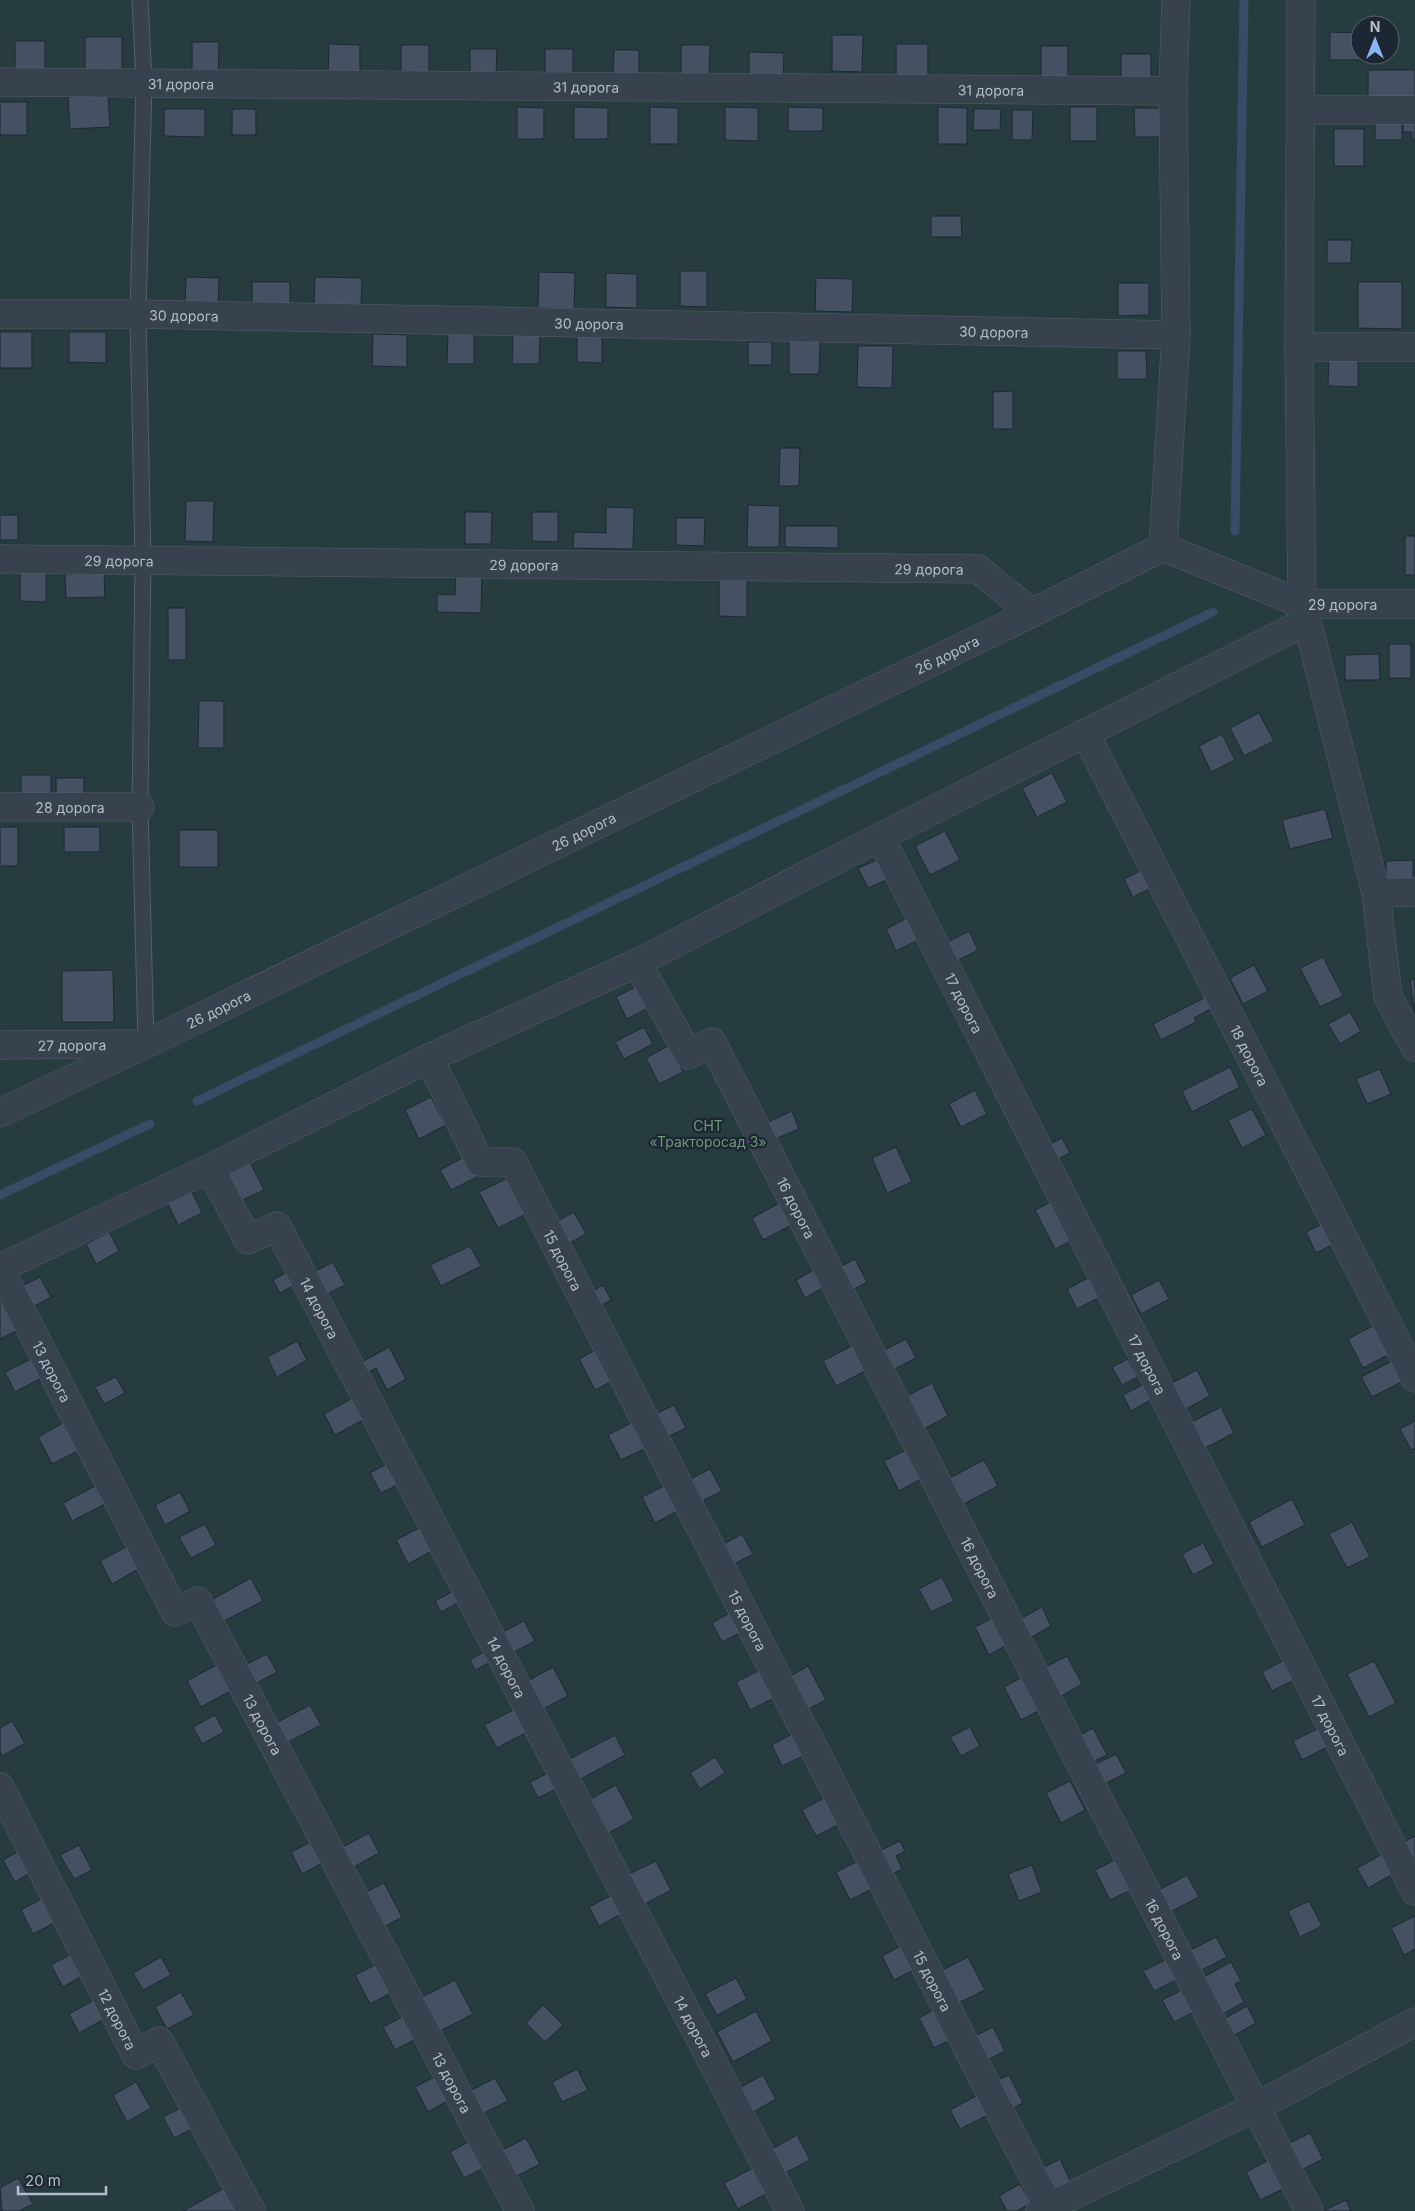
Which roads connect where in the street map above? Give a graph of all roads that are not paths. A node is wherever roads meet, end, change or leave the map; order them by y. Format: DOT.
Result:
graph roads {
  1 [pos="140,0"];
  2 [pos="1176,0"];
  3 [pos="1301,0"];
  4 [pos="0,82"];
  5 [pos="144,82"];
  6 [pos="1174,91"];
  7 [pos="1302,110"];
  8 [pos="1415,110"];
  9 [pos="0,314"];
  10 [pos="138,314"];
  11 [pos="1176,335"];
  12 [pos="1299,347"];
  13 [pos="1415,347"];
  14 [pos="1164,546"];
  15 [pos="0,559"];
  16 [pos="143,560"];
  17 [pos="1415,604"];
  18 [pos="1304,612"];
  19 [pos="1032,613"];
  20 [pos="1085,733"];
  21 [pos="0,807"];
  22 [pos="140,807"];
  23 [pos="880,837"];
  24 [pos="1415,892"];
  25 [pos="1376,893"];
  26 [pos="637,963"];
  27 [pos="146,1044"];
  28 [pos="0,1045"];
  29 [pos="1415,1046"];
  30 [pos="429,1058"];
  31 [pos="0,1112"];
  32 [pos="210,1168"];
  33 [pos="0,1268"];
  34 [pos="1415,1378"];
  35 [pos="0,1787"];
  36 [pos="1415,1891"];
  37 [pos="1415,2022"];
  38 [pos="1256,2107"];
  39 [pos="1046,2210"];
  40 [pos="252,2211"];
  41 [pos="520,2211"];
  42 [pos="790,2211"];
  43 [pos="1309,2211"];
  1 -- 5 [label="lane"];
  2 -- 6 [label="street"];
  3 -- 7 [label="street"];
  4 -- 5 [label="street, 31 дорога"];
  5 -- 6 [label="street, 31 дорога"];
  5 -- 10 [label="lane"];
  6 -- 11 [label="street"];
  7 -- 8 [label="street"];
  7 -- 12 [label="street"];
  9 -- 10 [label="street, 30 дорога"];
  10 -- 11 [label="street, 30 дорога"];
  10 -- 16 [label="lane"];
  11 -- 14 [label="street"];
  12 -- 13 [label="street"];
  12 -- 18 [label="street"];
  14 -- 18 [label="street, 29 дорога"];
  14 -- 19 [label="street, 26 дорога"];
  15 -- 16 [label="street, 29 дорога"];
  16 -- 19 [label="street, 29 дорога"];
  16 -- 22 [label="lane"];
  17 -- 18 [label="street, 29 дорога"];
  18 -- 20 [label="street"];
  18 -- 25 [label="street"];
  19 -- 27 [label="street, 26 дорога"];
  20 -- 23 [label="street"];
  20 -- 34 [label="street, 18 дорога"];
  21 -- 22 [label="street, 28 дорога"];
  22 -- 27 [label="lane"];
  23 -- 26 [label="street"];
  23 -- 36 [label="street, 17 дорога"];
  24 -- 25 [label="street"];
  25 -- 29 [label="street"];
  26 -- 30 [label="street"];
  26 -- 38 [label="street, 16 дорога"];
  27 -- 28 [label="street, 27 дорога"];
  27 -- 31 [label="street, 26 дорога"];
  30 -- 32 [label="street"];
  30 -- 39 [label="street, 15 дорога"];
  32 -- 33 [label="street"];
  32 -- 42 [label="street, 14 дорога"];
  33 -- 41 [label="street, 13 дорога"];
  35 -- 40 [label="street, 12 дорога"];
  37 -- 38 [label="street"];
  38 -- 39 [label="street"];
  38 -- 43 [label="street, 16 дорога"];
}
